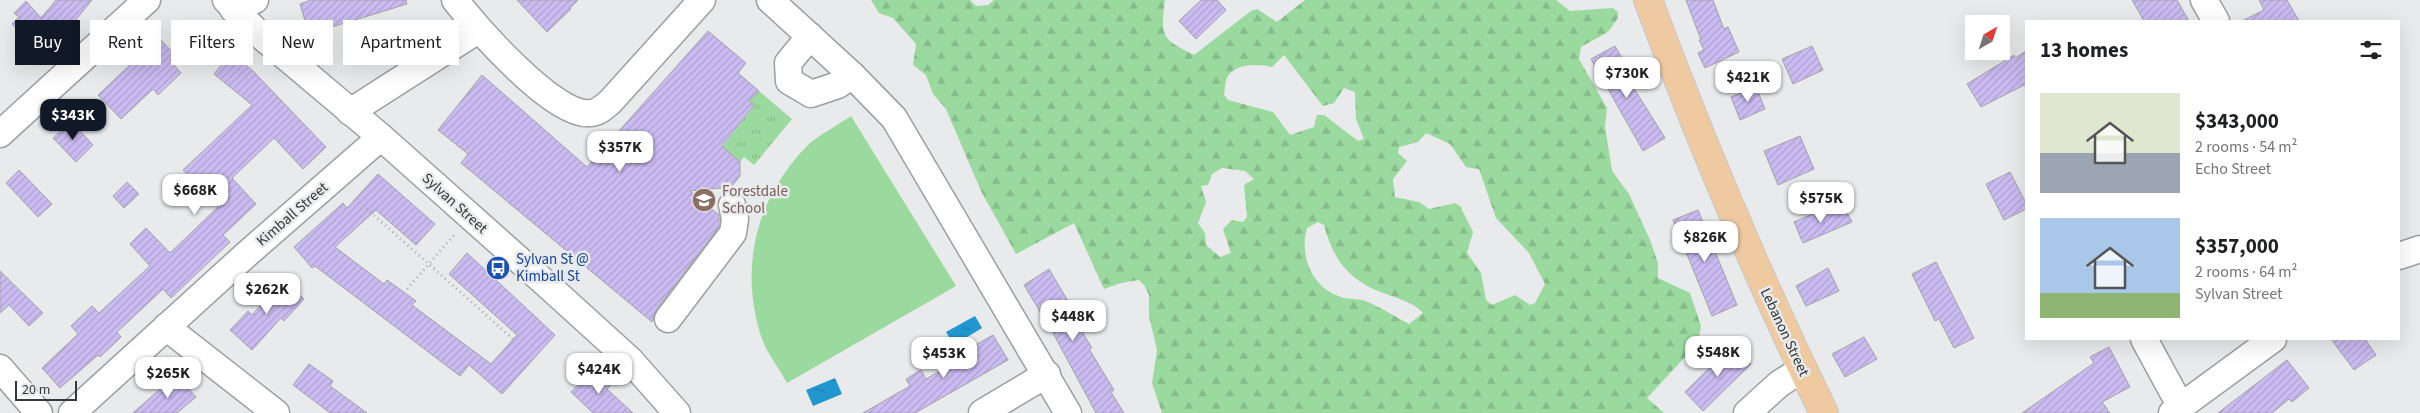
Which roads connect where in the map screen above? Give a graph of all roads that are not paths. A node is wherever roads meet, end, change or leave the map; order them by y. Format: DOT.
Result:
graph roads {
  1 [pos="147,0"];
  2 [pos="455,0"];
  3 [pos="702,0"];
  4 [pos="770,0"];
  5 [pos="1648,0"];
  6 [pos="2204,0"];
  7 [pos="238,3"];
  8 [pos="2215,20"];
  9 [pos="478,30"];
  10 [pos="810,36"];
  11 [pos="852,75"];
  12 [pos="350,112"];
  13 [pos="0,134"];
  14 [pos="381,137"];
  15 [pos="732,205"];
  16 [pos="2420,249"];
  17 [pos="2400,256"];
  18 [pos="668,319"];
  19 [pos="166,326"];
  20 [pos="2144,340"];
  21 [pos="2272,340"];
  22 [pos="0,368"];
  23 [pos="1802,369"];
  24 [pos="1047,374"];
  25 [pos="2176,410"];
  26 [pos="40,413"];
  27 [pos="72,413"];
  28 [pos="276,413"];
  29 [pos="677,413"];
  30 [pos="982,413"];
  31 [pos="1068,413"];
  32 [pos="1747,413"];
  33 [pos="1824,413"];
  1 -- 13 [label="street"];
  2 -- 9 [label="street"];
  3 -- 9 [label="street"];
  4 -- 10 [label="street"];
  5 -- 23 [label="main road, Lebanon Street"];
  6 -- 8 [label="street"];
  7 -- 12 [label="street, Sylvan Street"];
  9 -- 12 [label="street"];
  10 -- 11 [label="street"];
  10 -- 11 [label="street"];
  11 -- 24 [label="street"];
  12 -- 14 [label="street, Sylvan Street"];
  14 -- 19 [label="street, Kimball Street"];
  14 -- 29 [label="street, Sylvan Street"];
  15 -- 18 [label="street"];
  16 -- 17 [label="street"];
  19 -- 27 [label="street, Kimball Street"];
  19 -- 28 [label="street"];
  20 -- 25 [label="street"];
  21 -- 25 [label="street"];
  22 -- 26 [label="street"];
  23 -- 32 [label="street"];
  23 -- 33 [label="main road, Lebanon Street"];
  24 -- 30 [label="street"];
  24 -- 31 [label="street"];
}
